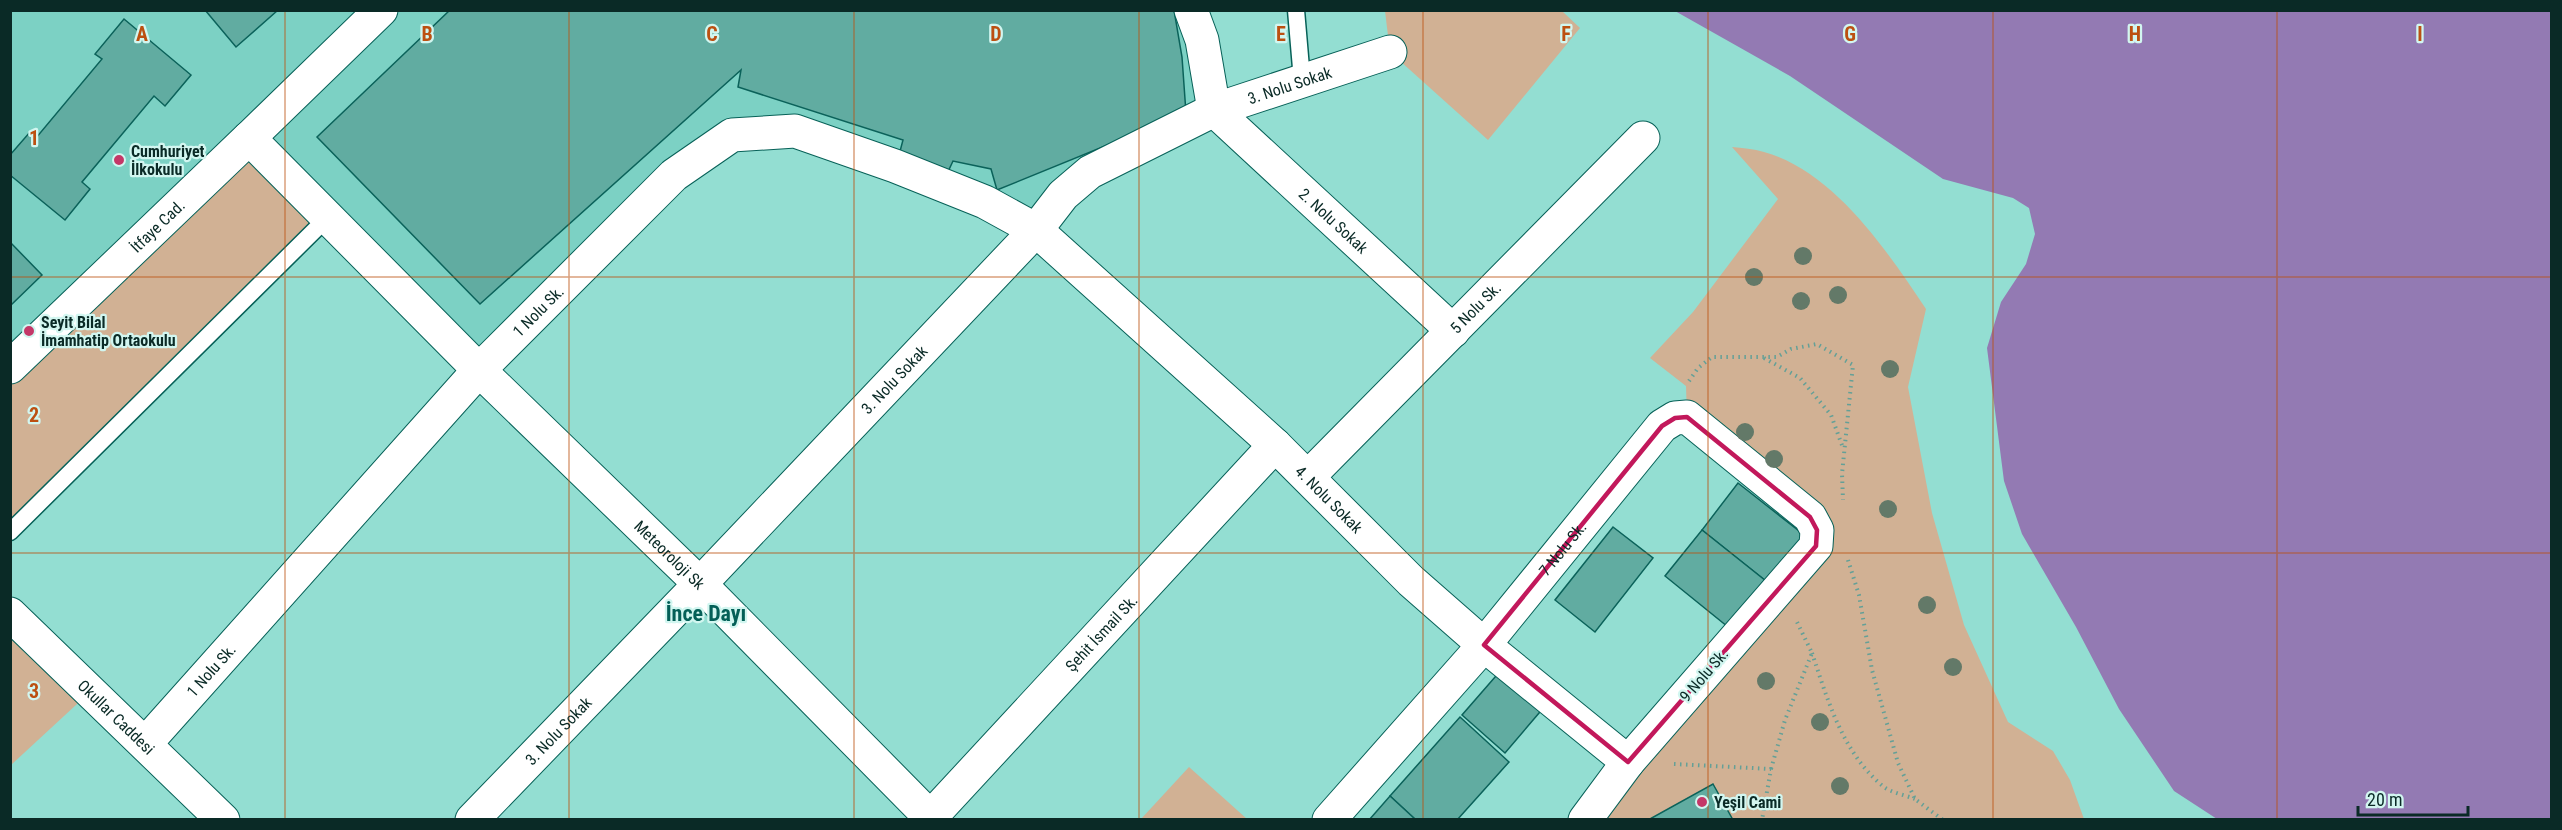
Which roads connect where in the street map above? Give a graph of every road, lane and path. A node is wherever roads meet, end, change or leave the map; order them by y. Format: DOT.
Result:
graph roads {
  1 [pos="381,10"];
  2 [pos="1191,10"];
  3 [pos="1296,10"];
  4 [pos="1390,52"];
  5 [pos="1302,80"];
  6 [pos="1214,110"];
  7 [pos="249,138"];
  8 [pos="1643,138"];
  9 [pos="327,218"];
  10 [pos="1036,230"];
  11 [pos="1453,331"];
  12 [pos="1763,358"];
  13 [pos="10,367"];
  14 [pos="479,370"];
  15 [pos="1687,417"];
  16 [pos="1275,445"];
  17 [pos="1844,450"];
  18 [pos="1308,477"];
  19 [pos="1844,509"];
  20 [pos="1817,530"];
  21 [pos="10,532"];
  22 [pos="700,584"];
  23 [pos="1780,587"];
  24 [pos="10,614"];
  25 [pos="1484,645"];
  26 [pos="1812,653"];
  27 [pos="145,744"];
  28 [pos="1628,762"];
  29 [pos="1771,769"];
  30 [pos="1914,799"];
  31 [pos="223,819"];
  32 [pos="472,819"];
  33 [pos="930,819"];
  34 [pos="1329,819"];
  35 [pos="1585,819"];
  36 [pos="1762,819"];
  37 [pos="1943,819"];
  1 -- 7 [label="street, İtfaye Cad."];
  2 -- 6 [label="street"];
  3 -- 5 [label="lane"];
  4 -- 5 [label="street, 3. Nolu Sokak"];
  5 -- 6 [label="street, 3. Nolu Sokak"];
  6 -- 10 [label="street, 3. Nolu Sokak"];
  6 -- 11 [label="street, 2. Nolu Sokak"];
  7 -- 9 [label="street, Meteoroloji Sk"];
  7 -- 13 [label="street, İtfaye Cad."];
  8 -- 11 [label="street, 5 Nolu Sk."];
  9 -- 14 [label="street, Meteoroloji Sk"];
  9 -- 21 [label="lane"];
  10 -- 14 [label="street, 1 Nolu Sk."];
  10 -- 16 [label="street, 4. Nolu Sokak"];
  10 -- 22 [label="street, 3. Nolu Sokak"];
  11 -- 18 [label="street, 5 Nolu Sk."];
  12 -- 15 [label="path"];
  12 -- 17 [label="path"];
  12 -- 17 [label="path"];
  14 -- 22 [label="street, Meteoroloji Sk"];
  14 -- 27 [label="street, 1 Nolu Sk."];
  15 -- 20 [label="street"];
  15 -- 25 [label="street, 7 Nolu Sk."];
  16 -- 18 [label="street, 4. Nolu Sokak"];
  16 -- 33 [label="street, Şehit İsmail Sk."];
  17 -- 19 [label="path"];
  18 -- 25 [label="street, 4. Nolu Sokak"];
  20 -- 23 [label="street, 9 Nolu Sk."];
  20 -- 30 [label="path"];
  22 -- 32 [label="street, 3. Nolu Sokak"];
  22 -- 33 [label="street, Meteoroloji Sk"];
  23 -- 26 [label="path"];
  23 -- 28 [label="street, 9 Nolu Sk."];
  24 -- 27 [label="street, Okullar Caddesi"];
  25 -- 28 [label="street, 4. Nolu Sokak"];
  25 -- 34 [label="street, 7 Nolu Sk."];
  26 -- 29 [label="path"];
  26 -- 30 [label="path"];
  27 -- 31 [label="street, Okullar Caddesi"];
  28 -- 29 [label="path"];
  28 -- 35 [label="street, 9 Nolu Sk."];
  29 -- 36 [label="path"];
  30 -- 37 [label="path"];
}
